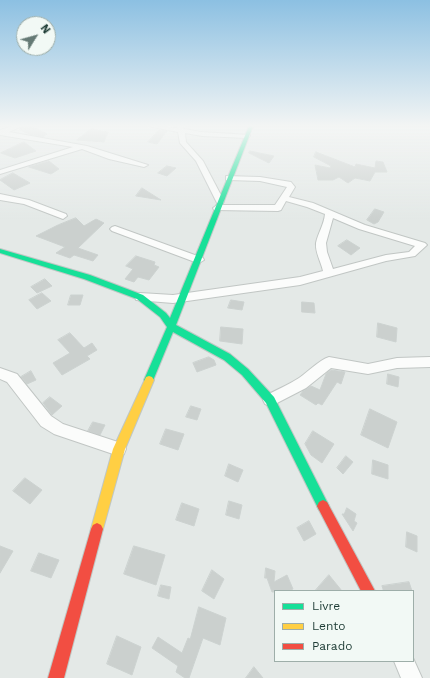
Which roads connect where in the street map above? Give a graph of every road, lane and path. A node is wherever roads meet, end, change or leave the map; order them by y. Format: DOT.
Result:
graph roads {
  1 [pos="47,158"];
  2 [pos="119,158"];
  3 [pos="195,158"];
  4 [pos="238,158"];
  5 [pos="144,165"];
  6 [pos="0,172"];
  7 [pos="229,178"];
  8 [pos="0,197"];
  9 [pos="284,198"];
  10 [pos="219,204"];
  11 [pos="329,214"];
  12 [pos="63,216"];
  13 [pos="116,229"];
  14 [pos="0,251"];
  15 [pos="199,260"];
  16 [pos="328,273"];
  17 [pos="140,297"];
  18 [pos="184,297"];
  19 [pos="172,326"];
  20 [pos="430,362"];
  21 [pos="0,373"];
  22 [pos="270,400"];
  23 [pos="119,449"];
  24 [pos="367,590"];
  25 [pos="404,662"];
  26 [pos="56,678"];
  27 [pos="412,678"];
  1 -- 6 [label="street"];
  2 -- 5 [label="street"];
  3 -- 10 [label="street"];
  4 -- 7 [label="street"];
  7 -- 9 [label="street"];
  7 -- 10 [label="street"];
  8 -- 12 [label="street"];
  9 -- 10 [label="street"];
  9 -- 11 [label="street"];
  10 -- 15 [label="street"];
  11 -- 16 [label="street"];
  11 -- 16 [label="street"];
  13 -- 15 [label="street"];
  14 -- 17 [label="street"];
  15 -- 18 [label="street"];
  16 -- 18 [label="street"];
  17 -- 18 [label="street"];
  17 -- 19 [label="street"];
  18 -- 19 [label="street"];
  19 -- 22 [label="street"];
  19 -- 23 [label="street"];
  20 -- 22 [label="street"];
  21 -- 23 [label="street"];
  22 -- 24 [label="street"];
  23 -- 26 [label="street"];
  25 -- 27 [label="street"];
}
